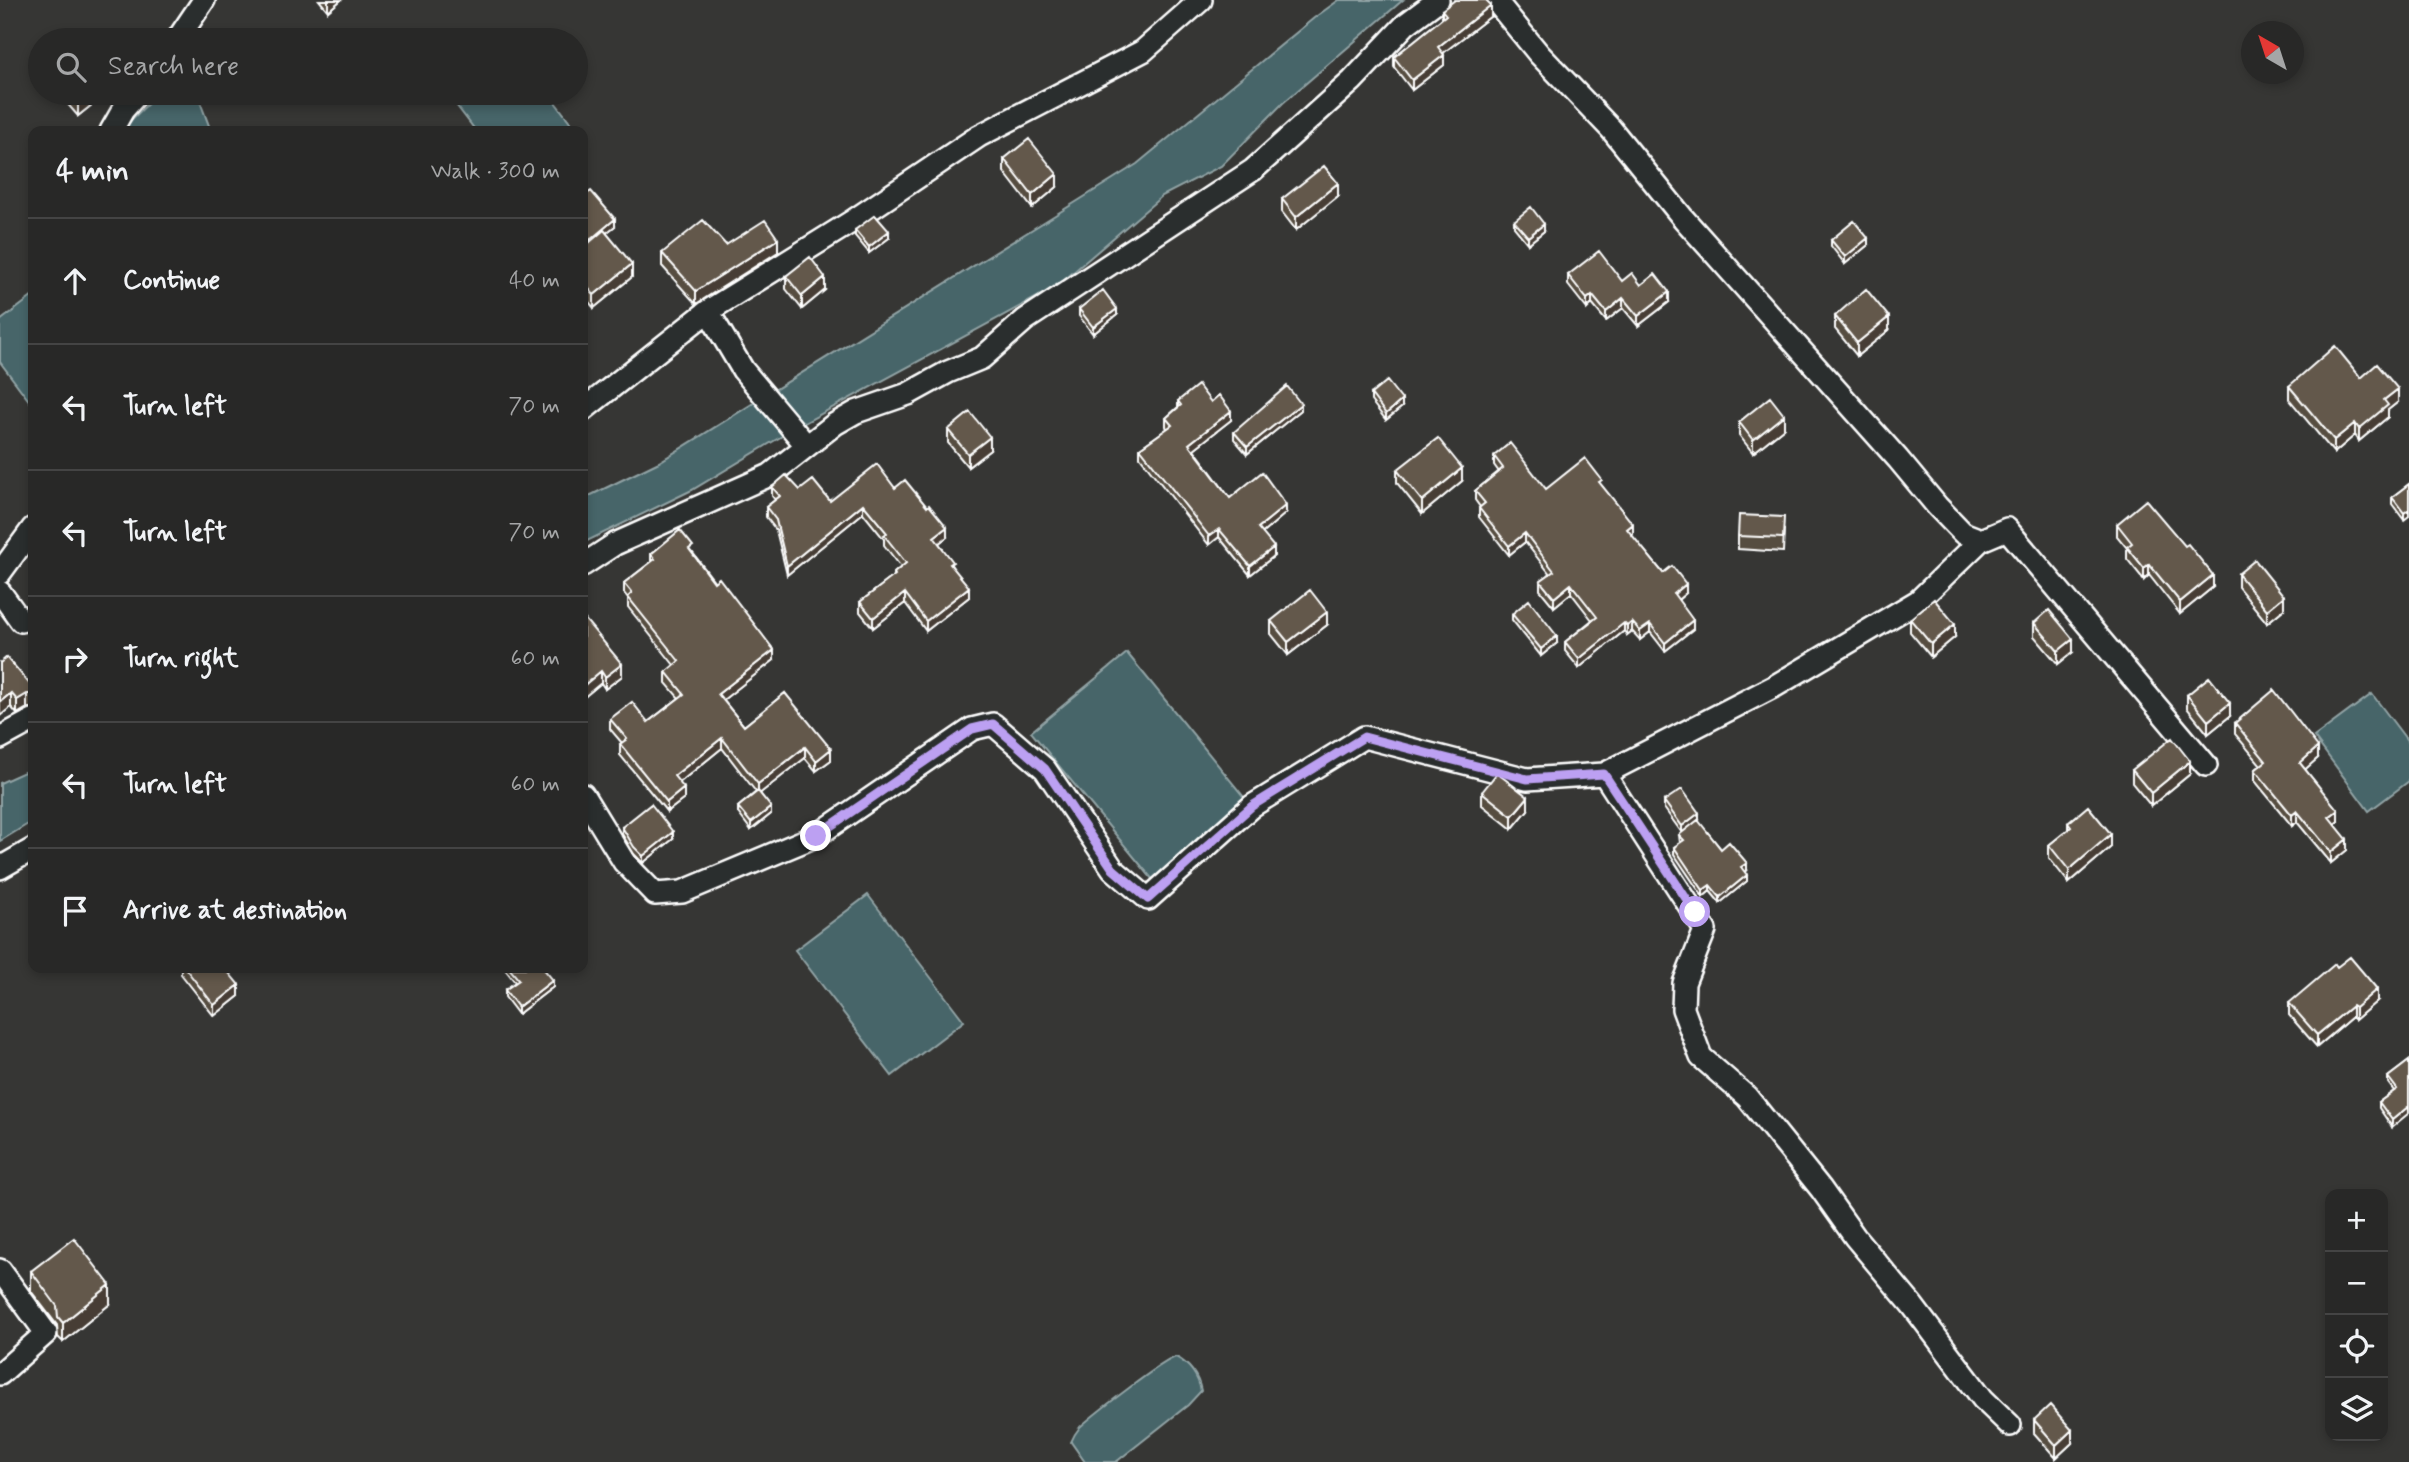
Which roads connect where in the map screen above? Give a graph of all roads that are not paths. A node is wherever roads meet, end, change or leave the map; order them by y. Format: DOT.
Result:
graph roads {
  1 [pos="204,0"];
  2 [pos="1201,0"];
  3 [pos="1438,0"];
  4 [pos="1495,0"];
  5 [pos="185,28"];
  6 [pos="127,105"];
  7 [pos="114,126"];
  8 [pos="708,311"];
  9 [pos="588,406"];
  10 [pos="804,442"];
  11 [pos="28,535"];
  12 [pos="1981,540"];
  13 [pos="588,562"];
  14 [pos="0,573"];
  15 [pos="0,592"];
  16 [pos="21,621"];
  17 [pos="28,723"];
  18 [pos="0,738"];
  19 [pos="2206,765"];
  20 [pos="1604,774"];
  21 [pos="588,802"];
  22 [pos="28,852"];
  23 [pos="0,868"];
  24 [pos="0,1270"];
  25 [pos="0,1374"];
  26 [pos="2010,1425"];
  1 -- 5 [label="street"];
  2 -- 8 [label="street"];
  3 -- 10 [label="street"];
  4 -- 12 [label="street"];
  6 -- 7 [label="street"];
  8 -- 9 [label="street"];
  8 -- 10 [label="street"];
  10 -- 13 [label="street"];
  11 -- 14 [label="street"];
  12 -- 19 [label="street"];
  12 -- 20 [label="street"];
  15 -- 16 [label="street"];
  17 -- 18 [label="street"];
  20 -- 21 [label="street"];
  20 -- 26 [label="street"];
  22 -- 23 [label="street"];
  24 -- 25 [label="street"];
}
